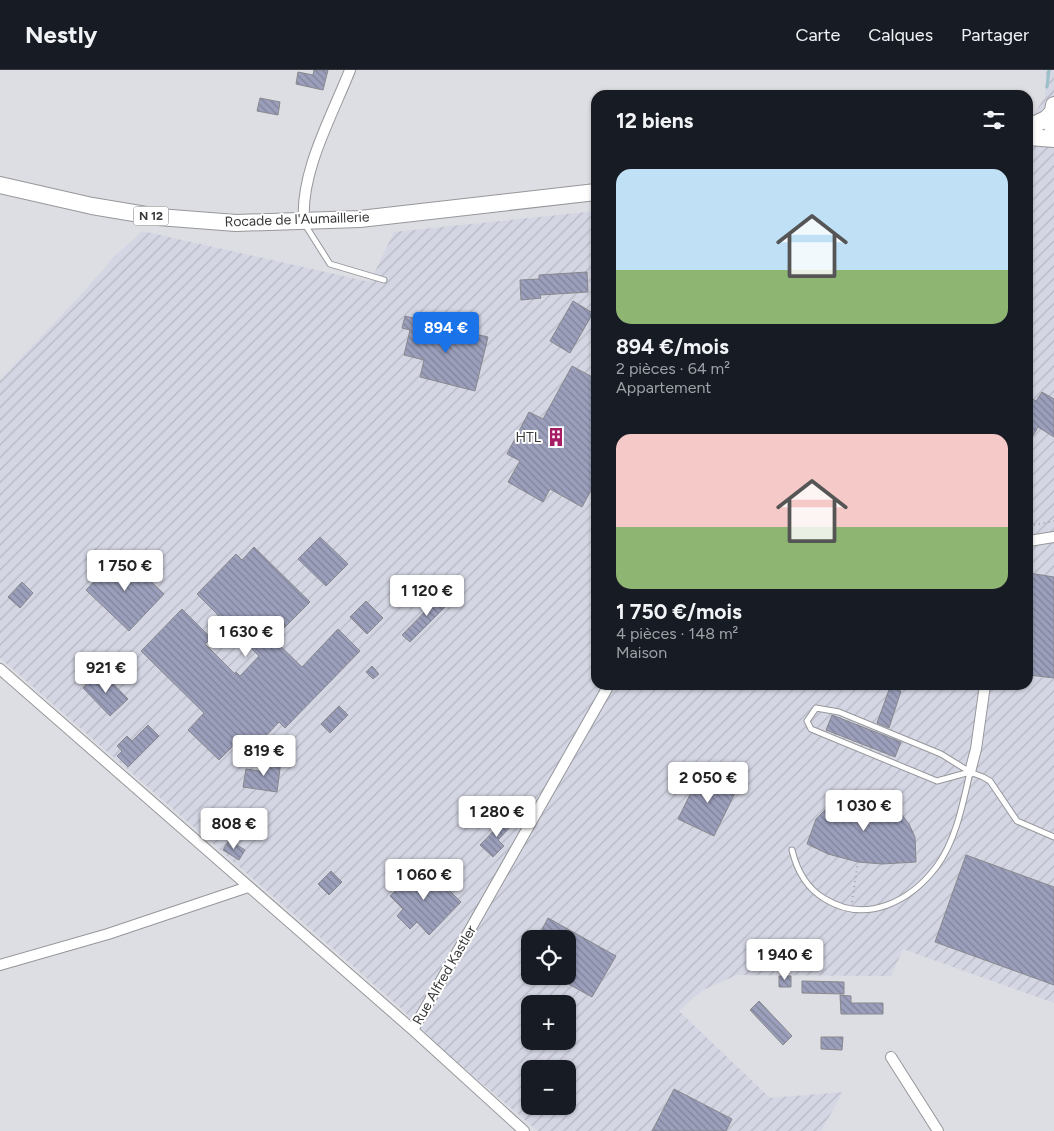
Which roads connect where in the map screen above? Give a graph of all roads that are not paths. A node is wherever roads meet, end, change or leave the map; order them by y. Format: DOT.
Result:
graph roads {
  1 [pos="350,70"];
  2 [pos="1052,109"];
  3 [pos="1033,125"];
  4 [pos="1054,132"];
  5 [pos="1033,137"];
  6 [pos="1054,139"];
  7 [pos="0,185"];
  8 [pos="591,193"];
  9 [pos="304,222"];
  10 [pos="384,280"];
  11 [pos="1054,537"];
  12 [pos="1033,540"];
  13 [pos="0,669"];
  14 [pos="606,690"];
  15 [pos="984,690"];
  16 [pos="970,772"];
  17 [pos="1054,837"];
  18 [pos="792,850"];
  19 [pos="248,887"];
  20 [pos="0,965"];
  21 [pos="413,1030"];
  22 [pos="891,1057"];
  23 [pos="524,1131"];
  24 [pos="938,1131"];
  1 -- 9 [label="street"];
  2 -- 3 [label="main road"];
  2 -- 4 [label="main road"];
  5 -- 6 [label="main road"];
  7 -- 9 [label="main road, Rocade de l'Aumaillerie / N 12"];
  8 -- 9 [label="main road, Rocade de l'Aumaillerie / N 12"];
  9 -- 10 [label="lane"];
  11 -- 12 [label="street"];
  13 -- 19 [label="street"];
  14 -- 21 [label="street, Rue Alfred Kastler"];
  15 -- 16 [label="street"];
  16 -- 16 [label="lane"];
  16 -- 17 [label="lane"];
  16 -- 18 [label="lane"];
  19 -- 20 [label="street"];
  19 -- 21 [label="street"];
  21 -- 23 [label="street"];
  22 -- 24 [label="street"];
}
